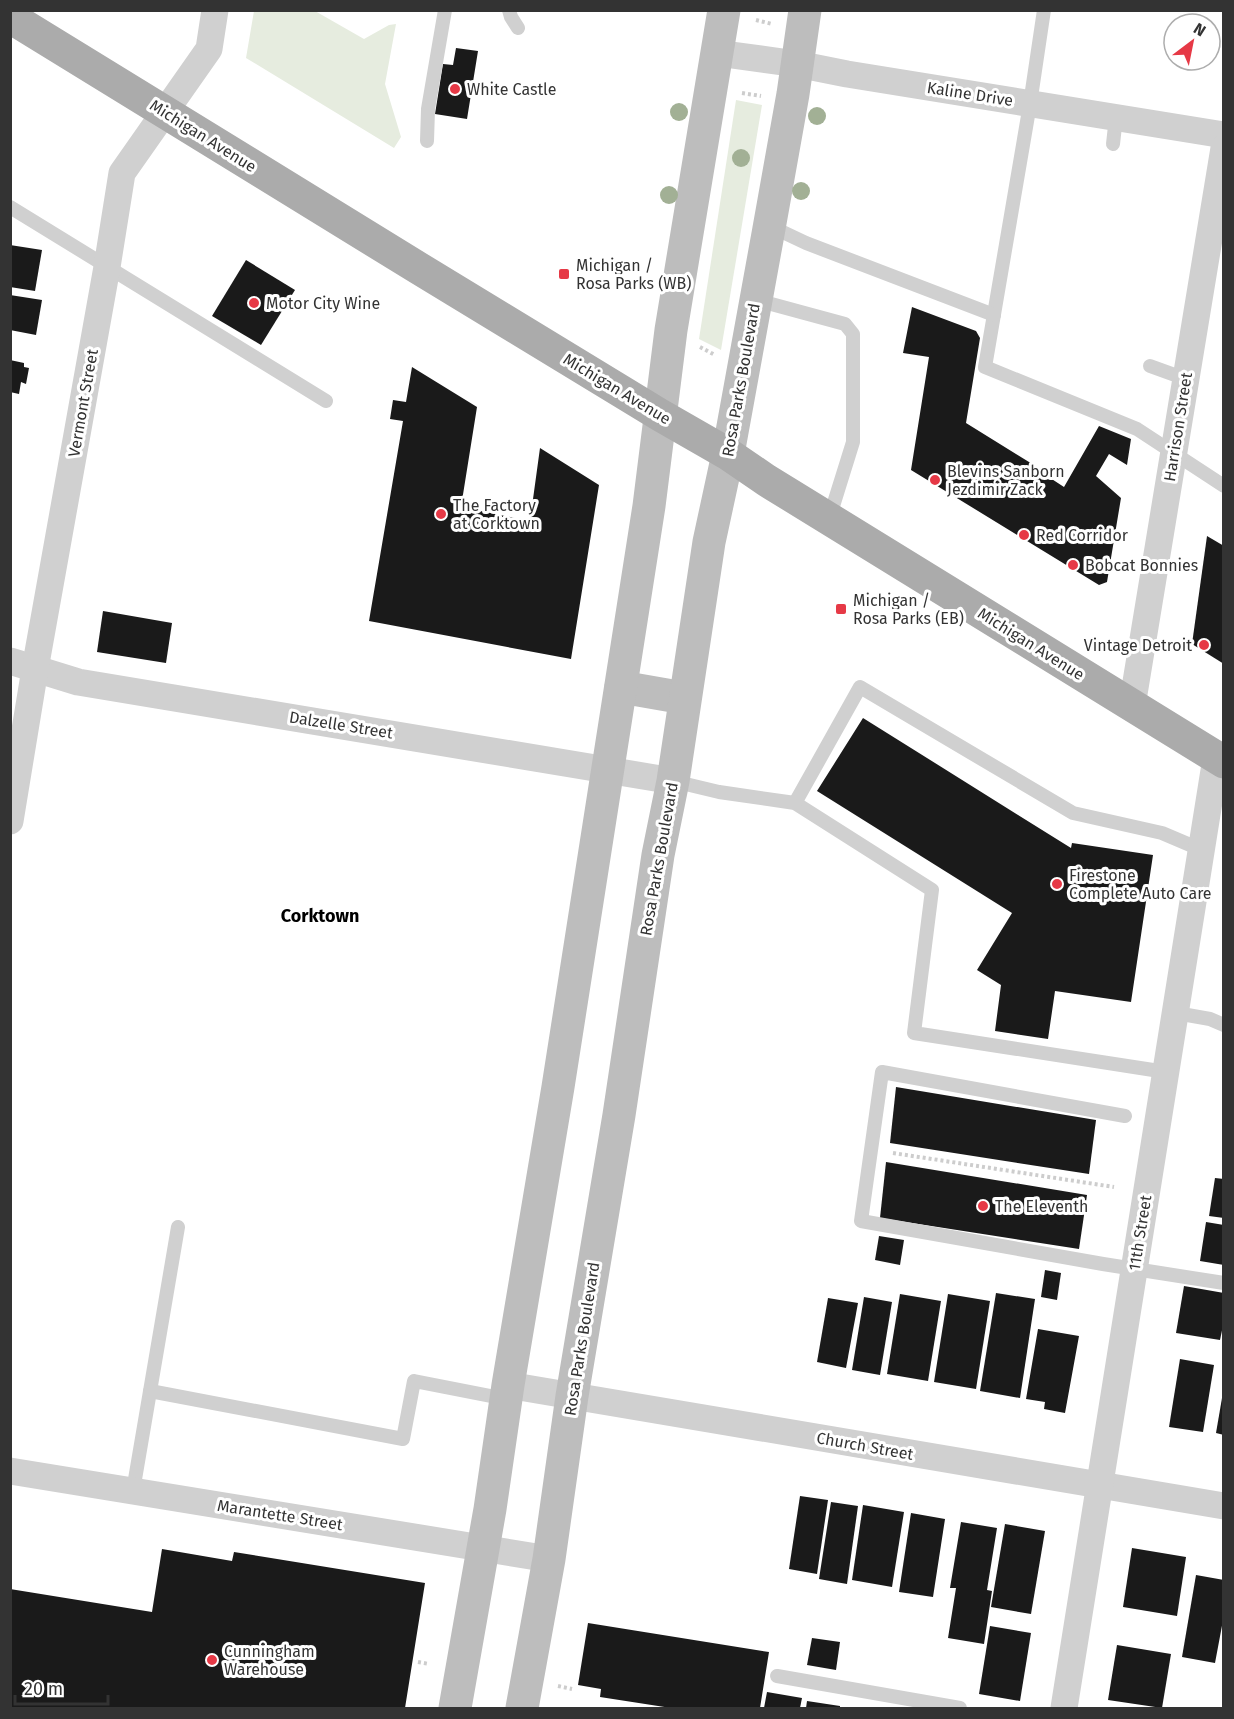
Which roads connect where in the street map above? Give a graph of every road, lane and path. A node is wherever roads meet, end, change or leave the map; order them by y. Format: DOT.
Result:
graph roads {
  1 [pos="215,10"];
  2 [pos="445,10"];
  3 [pos="509,10"];
  4 [pos="805,10"];
  5 [pos="1044,10"];
  6 [pos="738,15"];
  7 [pos="10,17"];
  8 [pos="775,25"];
  9 [pos="518,28"];
  10 [pos="717,53"];
  11 [pos="797,64"];
  12 [pos="740,93"];
  13 [pos="762,96"];
  14 [pos="1030,104"];
  15 [pos="164,112"];
  16 [pos="1116,117"];
  17 [pos="1224,135"];
  18 [pos="427,141"];
  19 [pos="1113,144"];
  20 [pos="1224,148"];
  21 [pos="10,207"];
  22 [pos="769,226"];
  23 [pos="107,267"];
  24 [pos="756,300"];
  25 [pos="994,315"];
  26 [pos="697,345"];
  27 [pos="717,357"];
  28 [pos="1150,366"];
  29 [pos="1186,379"];
  30 [pos="326,401"];
  31 [pos="660,415"];
  32 [pos="1173,453"];
  33 [pos="728,454"];
  34 [pos="1224,486"];
  35 [pos="829,519"];
  36 [pos="23,665"];
  37 [pos="621,687"];
  38 [pos="684,698"];
  39 [pos="1132,706"];
  40 [pos="1220,760"];
  41 [pos="607,770"];
  42 [pos="673,781"];
  43 [pos="795,803"];
  44 [pos="10,821"];
  45 [pos="1202,850"];
  46 [pos="1176,1013"];
  47 [pos="1224,1025"];
  48 [pos="1166,1072"];
  49 [pos="1125,1116"];
  50 [pos="872,1150"];
  51 [pos="1114,1187"];
  52 [pos="178,1227"];
  53 [pos="1134,1269"];
  54 [pos="1224,1283"];
  55 [pos="150,1391"];
  56 [pos="507,1392"];
  57 [pos="572,1396"];
  58 [pos="10,1471"];
  59 [pos="1100,1486"];
  60 [pos="133,1491"];
  61 [pos="1224,1506"];
  62 [pos="483,1548"];
  63 [pos="549,1559"];
  64 [pos="418,1662"];
  65 [pos="429,1664"];
  66 [pos="777,1676"];
  67 [pos="558,1686"];
  68 [pos="572,1689"];
  69 [pos="455,1708"];
  70 [pos="522,1708"];
  71 [pos="960,1708"];
  72 [pos="1064,1708"];
  1 -- 15 [label="street, Vermont Street"];
  2 -- 18 [label="lane"];
  3 -- 9 [label="lane"];
  4 -- 11 [label="main road, Rosa Parks Boulevard"];
  5 -- 14 [label="lane"];
  6 -- 8 [label="path"];
  6 -- 10 [label="main road"];
  7 -- 15 [label="main road, Michigan Avenue"];
  10 -- 11 [label="street, Kaline Drive"];
  10 -- 31 [label="main road"];
  11 -- 14 [label="street, Kaline Drive"];
  11 -- 22 [label="main road, Rosa Parks Boulevard"];
  12 -- 13 [label="path"];
  14 -- 16 [label="street, Kaline Drive"];
  14 -- 25 [label="lane"];
  15 -- 23 [label="street, Vermont Street"];
  15 -- 31 [label="main road, Michigan Avenue"];
  16 -- 17 [label="street, Kaline Drive"];
  16 -- 19 [label="lane"];
  20 -- 29 [label="street, Harrison Street"];
  21 -- 23 [label="lane"];
  22 -- 24 [label="main road, Rosa Parks Boulevard"];
  22 -- 25 [label="lane"];
  23 -- 30 [label="lane"];
  23 -- 36 [label="street, Vermont Street"];
  24 -- 33 [label="main road, Rosa Parks Boulevard"];
  24 -- 35 [label="lane"];
  25 -- 32 [label="lane"];
  26 -- 27 [label="path"];
  28 -- 29 [label="lane"];
  29 -- 32 [label="street, Harrison Street"];
  31 -- 33 [label="main road, Michigan Avenue"];
  31 -- 37 [label="main road"];
  32 -- 34 [label="lane"];
  32 -- 39 [label="street, Harrison Street"];
  33 -- 35 [label="main road, Michigan Avenue"];
  33 -- 38 [label="main road, Rosa Parks Boulevard"];
  35 -- 39 [label="main road, Michigan Avenue"];
  36 -- 41 [label="street, Dalzelle Street"];
  36 -- 44 [label="street, Vermont Street"];
  37 -- 38 [label="main road"];
  37 -- 41 [label="main road"];
  38 -- 42 [label="main road, Rosa Parks Boulevard"];
  39 -- 40 [label="main road, Michigan Avenue"];
  40 -- 45 [label="street, 11th Street"];
  41 -- 42 [label="street, Dalzelle Street"];
  41 -- 56 [label="main road"];
  42 -- 43 [label="lane"];
  42 -- 57 [label="main road, Rosa Parks Boulevard"];
  43 -- 45 [label="lane"];
  43 -- 48 [label="lane"];
  45 -- 46 [label="street, 11th Street"];
  46 -- 47 [label="lane"];
  46 -- 48 [label="street, 11th Street"];
  48 -- 53 [label="street, 11th Street"];
  49 -- 50 [label="lane"];
  50 -- 51 [label="path"];
  50 -- 53 [label="lane"];
  52 -- 55 [label="lane"];
  53 -- 54 [label="lane"];
  53 -- 59 [label="street, 11th Street"];
  55 -- 56 [label="lane"];
  55 -- 60 [label="lane"];
  56 -- 57 [label="street, Church Street"];
  56 -- 62 [label="main road"];
  57 -- 59 [label="street, Church Street"];
  57 -- 63 [label="main road, Rosa Parks Boulevard"];
  58 -- 60 [label="street, Marantette Street"];
  59 -- 61 [label="street, Church Street"];
  59 -- 72 [label="street, 11th Street"];
  60 -- 62 [label="street, Marantette Street"];
  62 -- 63 [label="street, Marantette Street"];
  62 -- 69 [label="main road"];
  63 -- 70 [label="main road, Rosa Parks Boulevard"];
  64 -- 65 [label="path"];
  66 -- 71 [label="lane"];
  67 -- 68 [label="path"];
}
